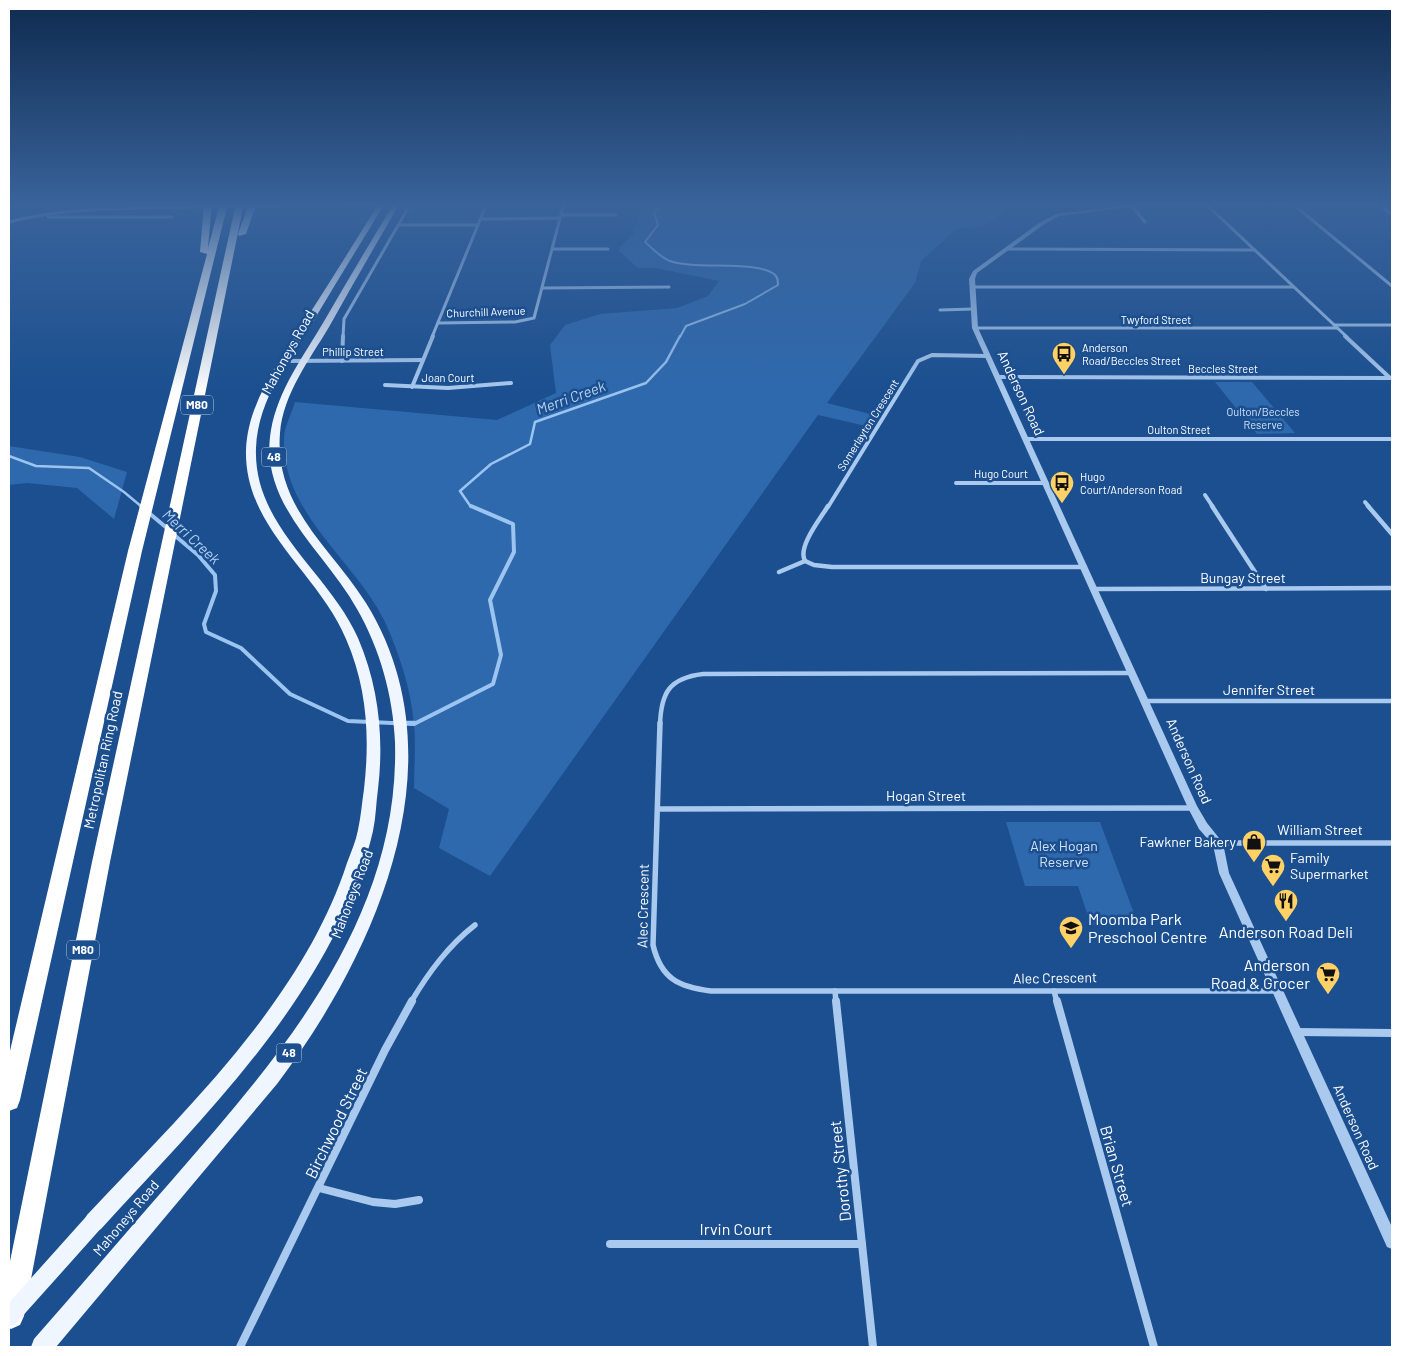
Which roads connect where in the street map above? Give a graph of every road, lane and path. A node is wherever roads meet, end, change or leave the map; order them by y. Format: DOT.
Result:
graph roads {
  1 [pos="203,266"];
  2 [pos="208,266"];
  3 [pos="226,266"];
  4 [pos="231,266"];
  5 [pos="343,266"];
  6 [pos="360,266"];
  7 [pos="375,266"];
  8 [pos="461,266"];
  9 [pos="549,266"];
  10 [pos="983,266"];
  11 [pos="1272,266"];
  12 [pos="1368,266"];
  13 [pos="1293,286"];
  14 [pos="1392,286"];
  15 [pos="669,287"];
  16 [pos="972,287"];
  17 [pos="543,288"];
  18 [pos="201,296"];
  19 [pos="218,304"];
  20 [pos="973,309"];
  21 [pos="940,310"];
  22 [pos="438,323"];
  23 [pos="1392,326"];
  24 [pos="1335,327"];
  25 [pos="975,328"];
  26 [pos="988,356"];
  27 [pos="423,360"];
  28 [pos="284,361"];
  29 [pos="304,361"];
  30 [pos="342,361"];
  31 [pos="998,377"];
  32 [pos="1391,379"];
  33 [pos="511,383"];
  34 [pos="385,385"];
  35 [pos="412,388"];
  36 [pos="1026,439"];
  37 [pos="1392,439"];
  38 [pos="956,483"];
  39 [pos="1046,483"];
  40 [pos="1205,496"];
  41 [pos="1365,502"];
  42 [pos="1392,534"];
  43 [pos="806,561"];
  44 [pos="1085,567"];
  45 [pos="779,572"];
  46 [pos="1392,588"];
  47 [pos="1094,589"];
  48 [pos="1266,589"];
  49 [pos="1132,673"];
  50 [pos="1145,701"];
  51 [pos="1392,701"];
  52 [pos="1193,808"];
  53 [pos="658,809"];
  54 [pos="1392,842"];
  55 [pos="1218,843"];
  56 [pos="475,925"];
  57 [pos="835,991"];
  58 [pos="1054,991"];
  59 [pos="1278,991"];
  60 [pos="1296,1032"];
  61 [pos="1392,1033"];
  62 [pos="9,1100"];
  63 [pos="319,1188"];
  64 [pos="419,1200"];
  65 [pos="1392,1242"];
  66 [pos="610,1244"];
  67 [pos="862,1244"];
  68 [pos="9,1317"];
  69 [pos="9,1326"];
  70 [pos="42,1347"];
  71 [pos="240,1347"];
  72 [pos="873,1347"];
  73 [pos="1154,1347"];
  1 -- 18 [label="highway"];
  2 -- 18 [label="highway, Metropolitan Ring Road / M80"];
  3 -- 19 [label="highway, Metropolitan Ring Road / M80"];
  4 -- 19 [label="highway"];
  5 -- 28 [label="main road, Mahoneys Road / 48"];
  6 -- 29 [label="main road, Mahoneys Road / 48"];
  7 -- 30 [label="street"];
  8 -- 22 [label="street"];
  9 -- 17 [label="street, Churchill Avenue"];
  10 -- 16 [label="street"];
  11 -- 13 [label="street"];
  12 -- 14 [label="street"];
  13 -- 16 [label="street"];
  13 -- 24 [label="street"];
  15 -- 17 [label="street"];
  16 -- 20 [label="street, Anderson Road"];
  17 -- 22 [label="street, Churchill Avenue"];
  18 -- 62 [label="highway, Metropolitan Ring Road / M80"];
  19 -- 69 [label="highway, Metropolitan Ring Road / M80"];
  20 -- 21 [label="street"];
  20 -- 25 [label="street, Anderson Road"];
  22 -- 27 [label="street"];
  23 -- 24 [label="street, Twyford Street"];
  24 -- 25 [label="street, Twyford Street"];
  24 -- 32 [label="street"];
  25 -- 26 [label="street, Anderson Road"];
  26 -- 31 [label="street, Anderson Road"];
  26 -- 43 [label="street, Somerlayton Crescent"];
  27 -- 30 [label="street, Phillip Street"];
  27 -- 35 [label="street"];
  28 -- 29 [label="street, Phillip Street"];
  28 -- 68 [label="main road, Mahoneys Road / 48, bridge"];
  29 -- 30 [label="street, Phillip Street"];
  29 -- 70 [label="main road, Mahoneys Road / 48"];
  31 -- 32 [label="street, Beccles Street"];
  31 -- 36 [label="street, Anderson Road"];
  33 -- 35 [label="street, Joan Court"];
  34 -- 35 [label="street, Joan Court"];
  36 -- 37 [label="street, Oulton Street"];
  36 -- 39 [label="street, Anderson Road"];
  38 -- 39 [label="street, Hugo Court"];
  39 -- 44 [label="street, Anderson Road"];
  40 -- 48 [label="street"];
  41 -- 42 [label="street"];
  43 -- 44 [label="street"];
  43 -- 45 [label="street"];
  44 -- 47 [label="street, Anderson Road"];
  46 -- 48 [label="street, Bungay Street"];
  47 -- 48 [label="street, Bungay Street"];
  47 -- 49 [label="street, Anderson Road"];
  49 -- 50 [label="street, Anderson Road"];
  49 -- 53 [label="street, Alec Crescent"];
  50 -- 51 [label="street, Jennifer Street"];
  50 -- 52 [label="street, Anderson Road"];
  52 -- 53 [label="street, Hogan Street"];
  52 -- 55 [label="street, Anderson Road"];
  53 -- 57 [label="street, Alec Crescent"];
  54 -- 55 [label="street, William Street"];
  55 -- 59 [label="street, Anderson Road"];
  56 -- 63 [label="street, Birchwood Street"];
  57 -- 58 [label="street, Alec Crescent"];
  57 -- 67 [label="street, Dorothy Street"];
  58 -- 59 [label="street, Alec Crescent"];
  58 -- 73 [label="street, Brian Street"];
  59 -- 60 [label="street, Anderson Road"];
  60 -- 61 [label="street"];
  60 -- 65 [label="street, Anderson Road"];
  63 -- 64 [label="street"];
  63 -- 71 [label="street, Birchwood Street"];
  66 -- 67 [label="street, Irvin Court"];
  67 -- 72 [label="street, Dorothy Street"];
}
